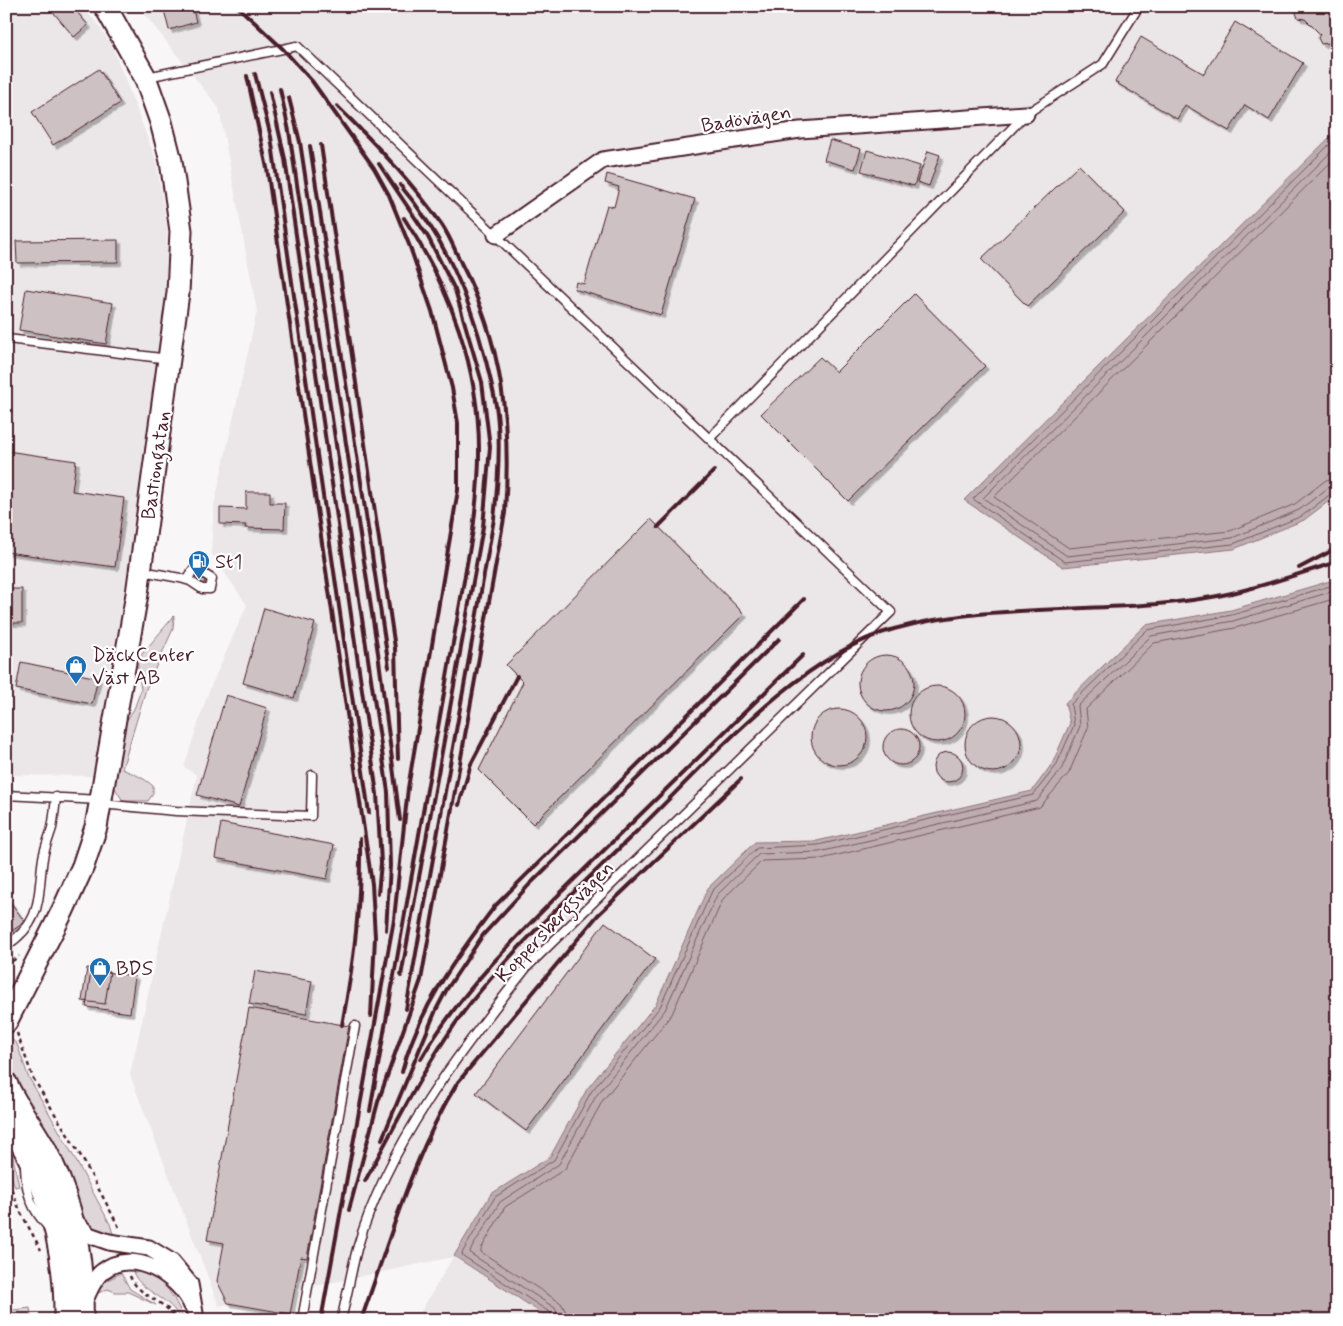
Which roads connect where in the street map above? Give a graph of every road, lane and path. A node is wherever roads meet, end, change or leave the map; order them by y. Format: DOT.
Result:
graph roads {
  1 [pos="105,6"];
  2 [pos="1138,6"];
  3 [pos="145,77"];
  4 [pos="1026,114"];
  5 [pos="496,235"];
  6 [pos="8,339"];
  7 [pos="170,360"];
  8 [pos="709,438"];
  9 [pos="140,571"];
  10 [pos="188,580"];
  11 [pos="312,775"];
  12 [pos="7,795"];
  13 [pos="56,797"];
  14 [pos="102,802"];
  15 [pos="6,809"];
  16 [pos="54,926"];
  17 [pos="6,946"];
  18 [pos="6,991"];
  19 [pos="10,1026"];
  20 [pos="355,1026"];
  21 [pos="6,1083"];
  22 [pos="6,1119"];
  23 [pos="6,1175"];
  24 [pos="72,1218"];
  25 [pos="124,1244"];
  26 [pos="44,1256"];
  27 [pos="128,1262"];
  28 [pos="82,1312"];
  29 [pos="196,1316"];
  30 [pos="66,1320"];
  31 [pos="177,1320"];
  32 [pos="302,1320"];
  33 [pos="341,1320"];
  1 -- 3 [label="main road, Bastiongatan"];
  2 -- 4 [label="lane"];
  3 -- 5 [label="lane"];
  3 -- 7 [label="main road, Bastiongatan"];
  4 -- 5 [label="street, Badövägen"];
  4 -- 8 [label="lane"];
  5 -- 8 [label="lane"];
  6 -- 7 [label="lane"];
  7 -- 9 [label="main road, Bastiongatan"];
  8 -- 33 [label="lane, Koppersbergsvägen"];
  9 -- 10 [label="lane"];
  9 -- 14 [label="main road, Bastiongatan"];
  11 -- 14 [label="lane"];
  12 -- 13 [label="lane"];
  12 -- 15 [label="lane"];
  13 -- 14 [label="lane"];
  13 -- 17 [label="lane"];
  14 -- 16 [label="main road, Bastiongatan"];
  16 -- 18 [label="main road, Bastiongatan"];
  16 -- 19 [label="main road, Bastiongatan"];
  19 -- 25 [label="path"];
  20 -- 32 [label="lane"];
  21 -- 24 [label="main road"];
  22 -- 30 [label="main road"];
  23 -- 26 [label="path"];
  24 -- 25 [label="street"];
  24 -- 28 [label="main road"];
  25 -- 29 [label="street"];
  27 -- 28 [label="street"];
  27 -- 29 [label="street"];
  27 -- 31 [label="path"];
}
